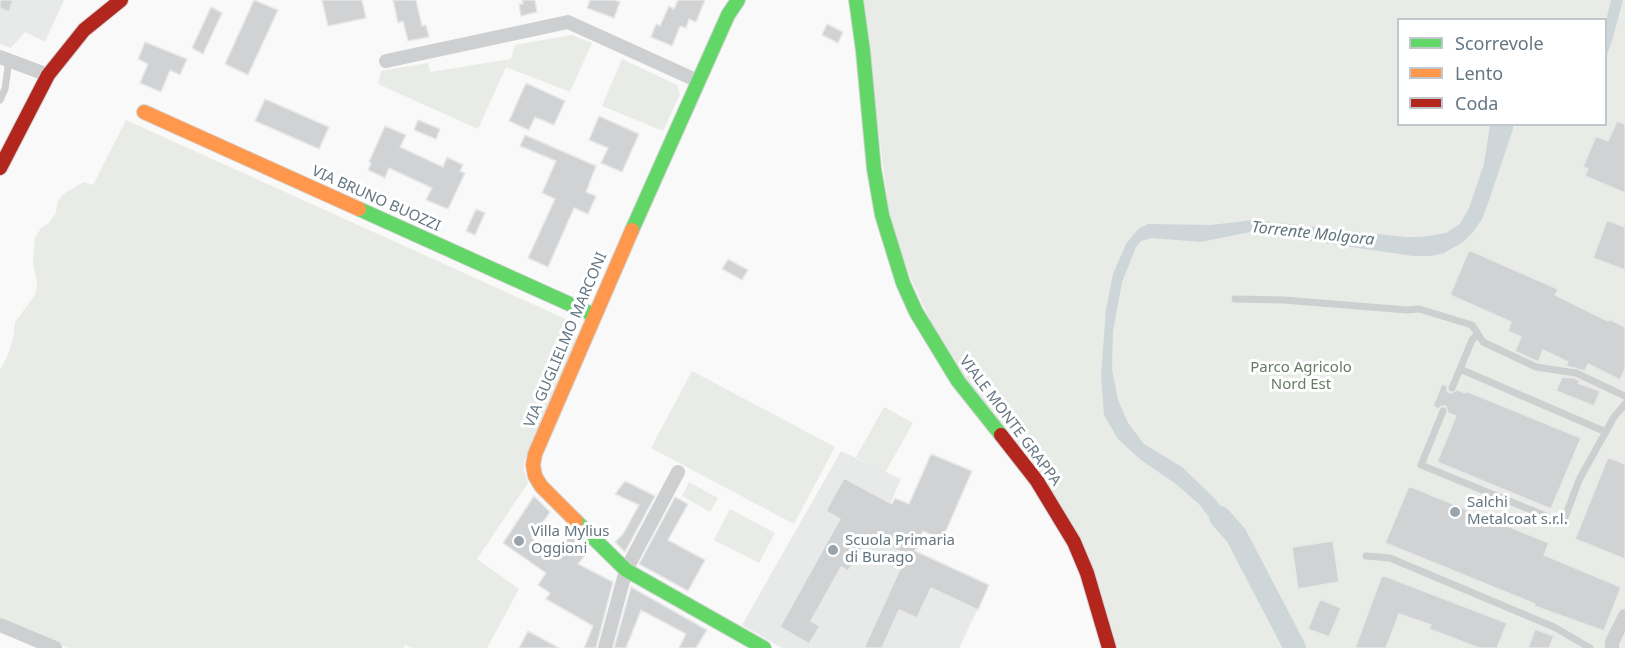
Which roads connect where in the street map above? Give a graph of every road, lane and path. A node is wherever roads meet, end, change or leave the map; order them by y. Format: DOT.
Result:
graph roads {
  1 [pos="121,0"];
  2 [pos="738,0"];
  3 [pos="856,0"];
  4 [pos="4,59"];
  5 [pos="386,61"];
  6 [pos="48,75"];
  7 [pos="699,81"];
  8 [pos="0,100"];
  9 [pos="144,112"];
  10 [pos="0,168"];
  11 [pos="1235,299"];
  12 [pos="594,315"];
  13 [pos="1478,334"];
  14 [pos="1460,369"];
  15 [pos="1452,388"];
  16 [pos="1625,396"];
  17 [pos="1625,404"];
  18 [pos="1443,411"];
  19 [pos="1606,432"];
  20 [pos="678,472"];
  21 [pos="1366,556"];
  22 [pos="626,570"];
  23 [pos="1625,616"];
  24 [pos="0,625"];
  25 [pos="55,648"];
  26 [pos="604,648"];
  27 [pos="764,648"];
  28 [pos="1109,648"];
  29 [pos="1590,648"];
  30 [pos="1612,648"];
  1 -- 6 [label="street"];
  2 -- 7 [label="street, VIA GUGLIELMO MARCONI"];
  3 -- 28 [label="street, VIALE MONTE GRAPPA"];
  4 -- 6 [label="street"];
  4 -- 8 [label="lane"];
  5 -- 7 [label="street"];
  6 -- 10 [label="street"];
  7 -- 12 [label="street, VIA GUGLIELMO MARCONI"];
  9 -- 12 [label="street, VIA BRUNO BUOZZI"];
  11 -- 13 [label="lane"];
  12 -- 22 [label="street, VIA GUGLIELMO MARCONI"];
  13 -- 14 [label="lane"];
  13 -- 16 [label="lane"];
  14 -- 15 [label="lane"];
  14 -- 19 [label="lane"];
  17 -- 19 [label="lane"];
  18 -- 19 [label="lane"];
  20 -- 22 [label="street"];
  21 -- 29 [label="lane"];
  22 -- 26 [label="street"];
  22 -- 27 [label="street, VIA GUGLIELMO MARCONI"];
  23 -- 30 [label="street"];
  24 -- 25 [label="street"];
}
